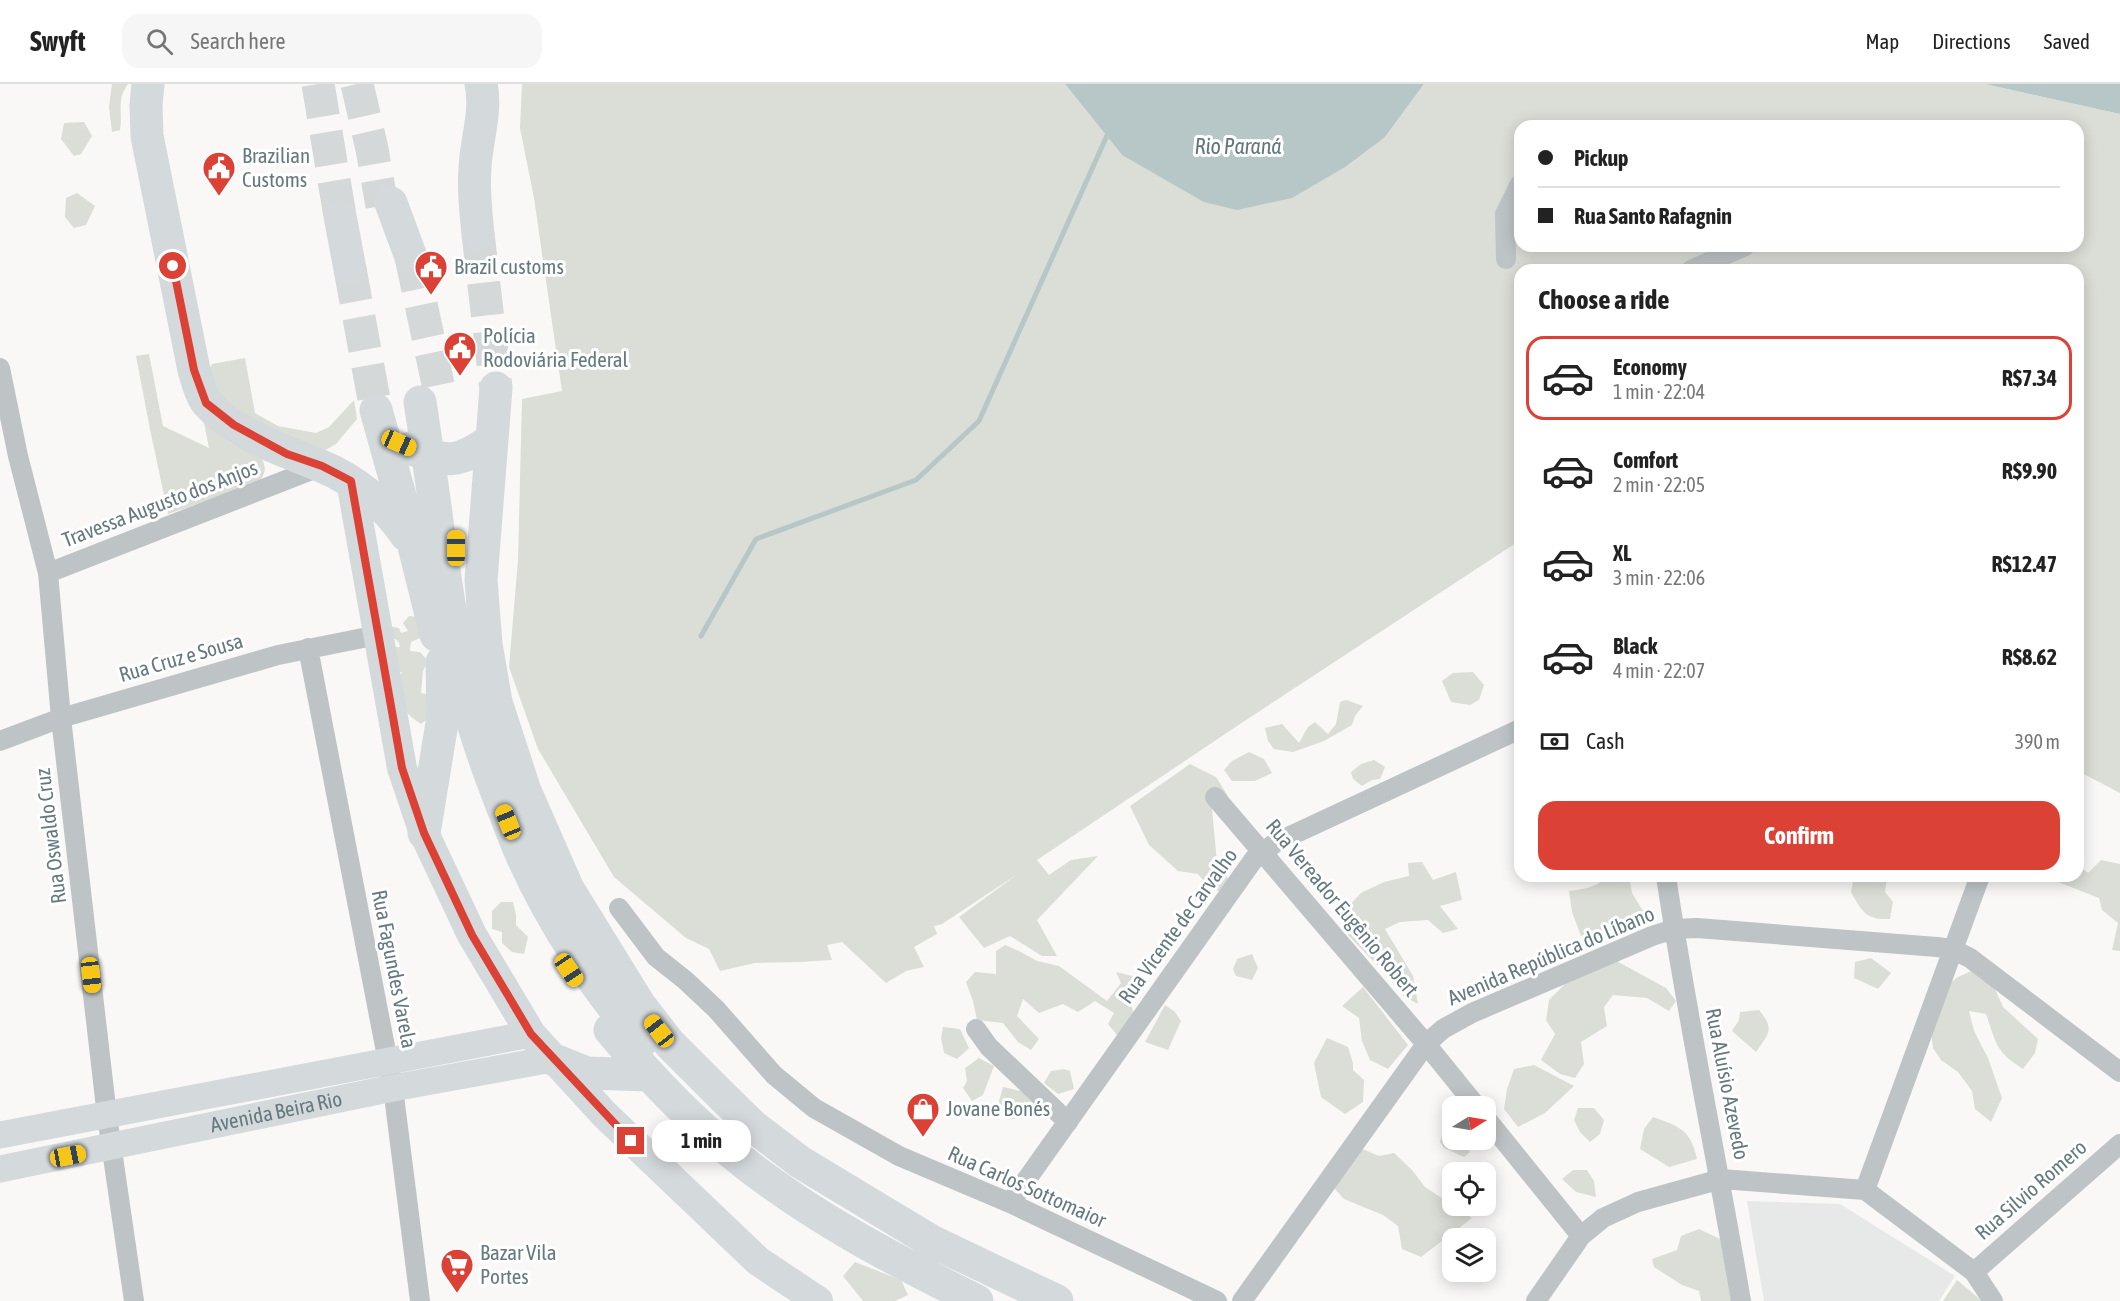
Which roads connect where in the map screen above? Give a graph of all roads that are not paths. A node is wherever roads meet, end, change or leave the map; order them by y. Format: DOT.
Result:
graph roads {
  1 [pos="148,84"];
  2 [pos="481,84"];
  3 [pos="1514,196"];
  4 [pos="387,205"];
  5 [pos="340,216"];
  6 [pos="478,234"];
  7 [pos="1732,252"];
  8 [pos="402,258"];
  9 [pos="1506,259"];
  10 [pos="1704,264"];
  11 [pos="350,269"];
  12 [pos="0,368"];
  13 [pos="496,388"];
  14 [pos="430,400"];
  15 [pos="492,439"];
  16 [pos="440,458"];
  17 [pos="322,466"];
  18 [pos="351,481"];
  19 [pos="414,546"];
  20 [pos="48,573"];
  21 [pos="378,635"];
  22 [pos="308,648"];
  23 [pos="450,656"];
  24 [pos="62,718"];
  25 [pos="1514,732"];
  26 [pos="0,741"];
  27 [pos="1215,796"];
  28 [pos="424,833"];
  29 [pos="1262,852"];
  30 [pos="1667,882"];
  31 [pos="1978,882"];
  32 [pos="619,908"];
  33 [pos="1674,929"];
  34 [pos="1952,949"];
  35 [pos="975,1029"];
  36 [pos="531,1034"];
  37 [pos="1426,1044"];
  38 [pos="552,1059"];
  39 [pos="387,1062"];
  40 [pos="2120,1072"];
  41 [pos="649,1075"];
  42 [pos="393,1088"];
  43 [pos="1468,1096"];
  44 [pos="107,1116"];
  45 [pos="1068,1122"];
  46 [pos="1496,1131"];
  47 [pos="0,1135"];
  48 [pos="2120,1144"];
  49 [pos="112,1147"];
  50 [pos="0,1169"];
  51 [pos="1721,1179"];
  52 [pos="1865,1190"];
  53 [pos="1010,1203"];
  54 [pos="1581,1236"];
  55 [pos="1974,1272"];
  56 [pos="931,1288"];
  57 [pos="134,1301"];
  58 [pos="420,1301"];
  59 [pos="818,1301"];
  60 [pos="977,1301"];
  61 [pos="1017,1301"];
  62 [pos="1057,1301"];
  63 [pos="1217,1301"];
  64 [pos="1242,1301"];
  65 [pos="1536,1301"];
  66 [pos="1741,1301"];
  67 [pos="1994,1301"];
  1 -- 17 [label="highway"];
  2 -- 6 [label="highway"];
  3 -- 9 [label="street"];
  4 -- 8 [label="highway"];
  5 -- 11 [label="highway"];
  7 -- 10 [label="street"];
  12 -- 20 [label="street, Rua Oswaldo Cruz"];
  13 -- 15 [label="highway"];
  14 -- 16 [label="highway"];
  15 -- 16 [label="highway"];
  15 -- 62 [label="highway"];
  16 -- 19 [label="highway"];
  16 -- 23 [label="highway"];
  17 -- 18 [label="highway"];
  17 -- 20 [label="street, Travessa Augusto dos Anjos"];
  18 -- 19 [label="highway"];
  18 -- 21 [label="main road"];
  19 -- 23 [label="highway"];
  20 -- 24 [label="street, Rua Oswaldo Cruz"];
  21 -- 22 [label="street, Rua Cruz e Sousa"];
  21 -- 28 [label="main road"];
  22 -- 24 [label="street, Rua Cruz e Sousa"];
  22 -- 39 [label="street, Rua Fagundes Varela"];
  23 -- 28 [label="highway"];
  23 -- 41 [label="highway"];
  23 -- 61 [label="highway"];
  24 -- 26 [label="street, Rua Cruz e Sousa"];
  24 -- 44 [label="street, Rua Oswaldo Cruz"];
  25 -- 29 [label="street, Rua Vicente de Carvalho"];
  27 -- 29 [label="street, Rua Vereador Eugênio Robert"];
  28 -- 36 [label="main road"];
  29 -- 37 [label="street, Rua Vereador Eugênio Robert"];
  29 -- 45 [label="street, Rua Vicente de Carvalho"];
  30 -- 33 [label="street, Rua Aluísio Azevedo"];
  31 -- 34 [label="street"];
  32 -- 53 [label="street, Rua Carlos Sottomaior"];
  33 -- 34 [label="street, Avenida República do Líbano"];
  33 -- 37 [label="street, Avenida República do Líbano"];
  33 -- 51 [label="street, Rua Aluísio Azevedo"];
  34 -- 40 [label="street, Avenida República do Líbano"];
  34 -- 52 [label="street"];
  35 -- 45 [label="street"];
  36 -- 38 [label="main road"];
  36 -- 39 [label="main road, Avenida Beira Rio"];
  37 -- 43 [label="street, Rua Vereador Eugênio Robert"];
  37 -- 64 [label="street, Avenida República do Líbano"];
  38 -- 41 [label="highway"];
  38 -- 42 [label="main road, Avenida Beira Rio"];
  38 -- 59 [label="main road"];
  39 -- 42 [label="street, Rua Fagundes Varela"];
  39 -- 44 [label="main road, Avenida Beira Rio"];
  41 -- 56 [label="highway"];
  42 -- 49 [label="main road, Avenida Beira Rio"];
  42 -- 58 [label="street, Rua Fagundes Varela"];
  44 -- 47 [label="main road, Avenida Beira Rio"];
  44 -- 49 [label="street, Rua Oswaldo Cruz"];
  45 -- 53 [label="street, Rua Vicente de Carvalho"];
  46 -- 54 [label="street"];
  48 -- 55 [label="street, Rua Silvio Romero"];
  49 -- 50 [label="main road, Avenida Beira Rio"];
  49 -- 57 [label="street, Rua Oswaldo Cruz"];
  51 -- 52 [label="street"];
  51 -- 54 [label="street"];
  51 -- 66 [label="street, Rua Aluísio Azevedo"];
  52 -- 55 [label="street"];
  53 -- 63 [label="street, Rua Carlos Sottomaior"];
  54 -- 65 [label="street"];
  55 -- 67 [label="street"];
  56 -- 60 [label="highway"];
}
